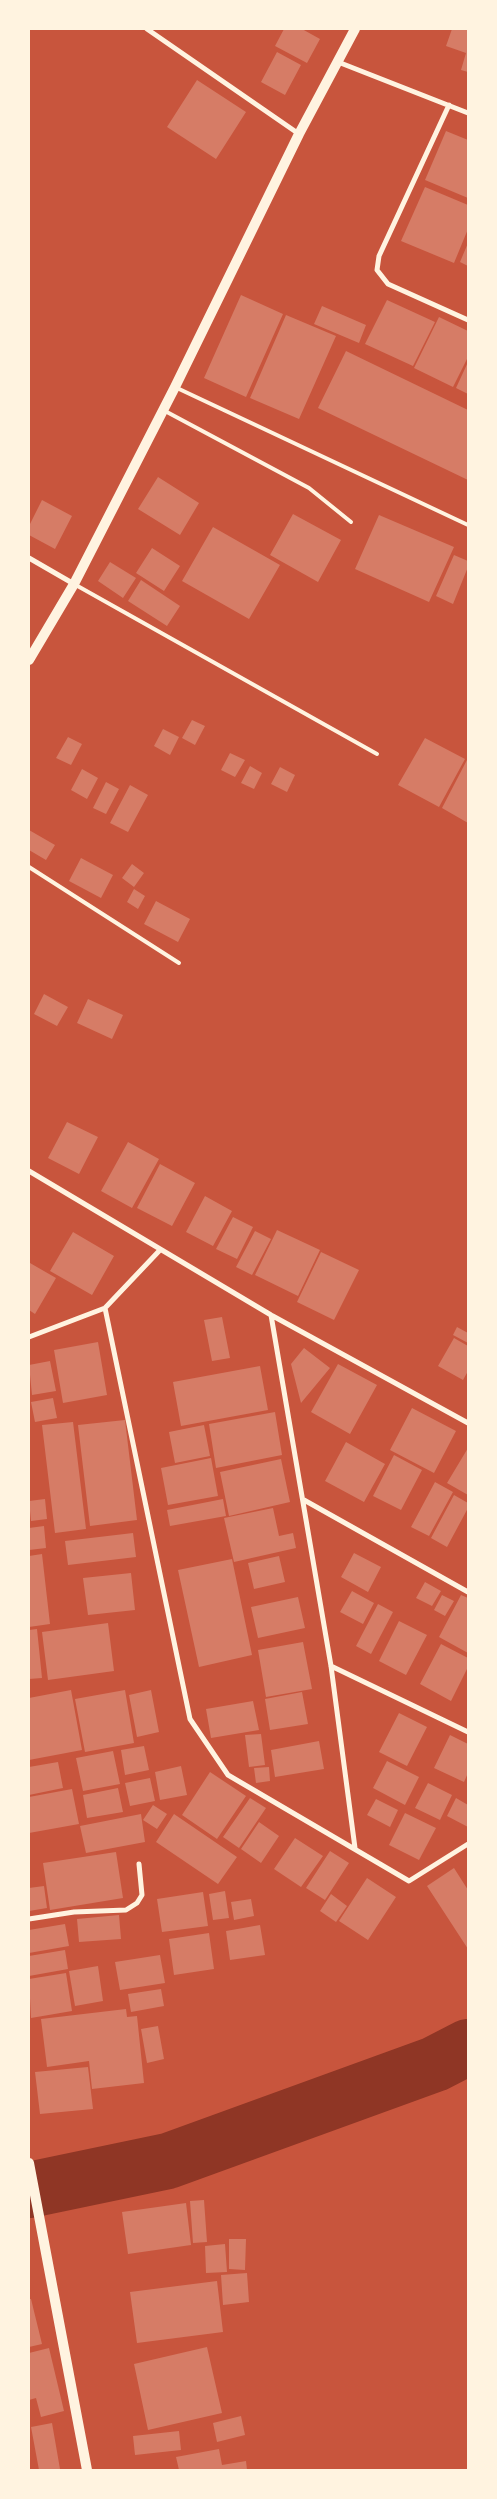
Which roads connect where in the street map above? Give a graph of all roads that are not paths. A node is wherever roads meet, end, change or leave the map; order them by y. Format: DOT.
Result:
graph roads {
  1 [pos="147,29"];
  2 [pos="355,29"];
  3 [pos="338,62"];
  4 [pos="448,105"];
  5 [pos="468,112"];
  6 [pos="299,134"];
  7 [pos="468,320"];
  8 [pos="174,387"];
  9 [pos="162,409"];
  10 [pos="351,522"];
  11 [pos="468,525"];
  12 [pos="29,558"];
  13 [pos="74,584"];
  14 [pos="29,660"];
  15 [pos="377,754"];
  16 [pos="29,867"];
  17 [pos="179,963"];
  18 [pos="29,1171"];
  19 [pos="160,1250"];
  20 [pos="105,1308"];
  21 [pos="271,1315"];
  22 [pos="29,1337"];
  23 [pos="468,1423"];
  24 [pos="304,1500"];
  25 [pos="468,1592"];
  26 [pos="331,1666"];
  27 [pos="468,1732"];
  28 [pos="468,1844"];
  29 [pos="355,1848"];
  30 [pos="139,1864"];
  31 [pos="29,1919"];
  32 [pos="29,2163"];
  33 [pos="88,2470"];
  1 -- 6 [label="street"];
  2 -- 3 [label="main road"];
  3 -- 4 [label="street"];
  3 -- 6 [label="main road"];
  4 -- 5 [label="street"];
  4 -- 7 [label="street"];
  6 -- 8 [label="main road"];
  8 -- 9 [label="main road"];
  8 -- 11 [label="lane"];
  9 -- 10 [label="lane"];
  9 -- 13 [label="main road"];
  12 -- 13 [label="street"];
  13 -- 14 [label="main road"];
  13 -- 15 [label="lane"];
  16 -- 17 [label="lane"];
  18 -- 19 [label="street"];
  19 -- 20 [label="street"];
  19 -- 21 [label="street"];
  20 -- 22 [label="street"];
  20 -- 29 [label="street"];
  21 -- 23 [label="street"];
  21 -- 24 [label="street"];
  24 -- 25 [label="street"];
  24 -- 26 [label="street"];
  26 -- 27 [label="street"];
  26 -- 29 [label="street"];
  28 -- 29 [label="street"];
  30 -- 31 [label="street"];
  32 -- 33 [label="main road"];
}
